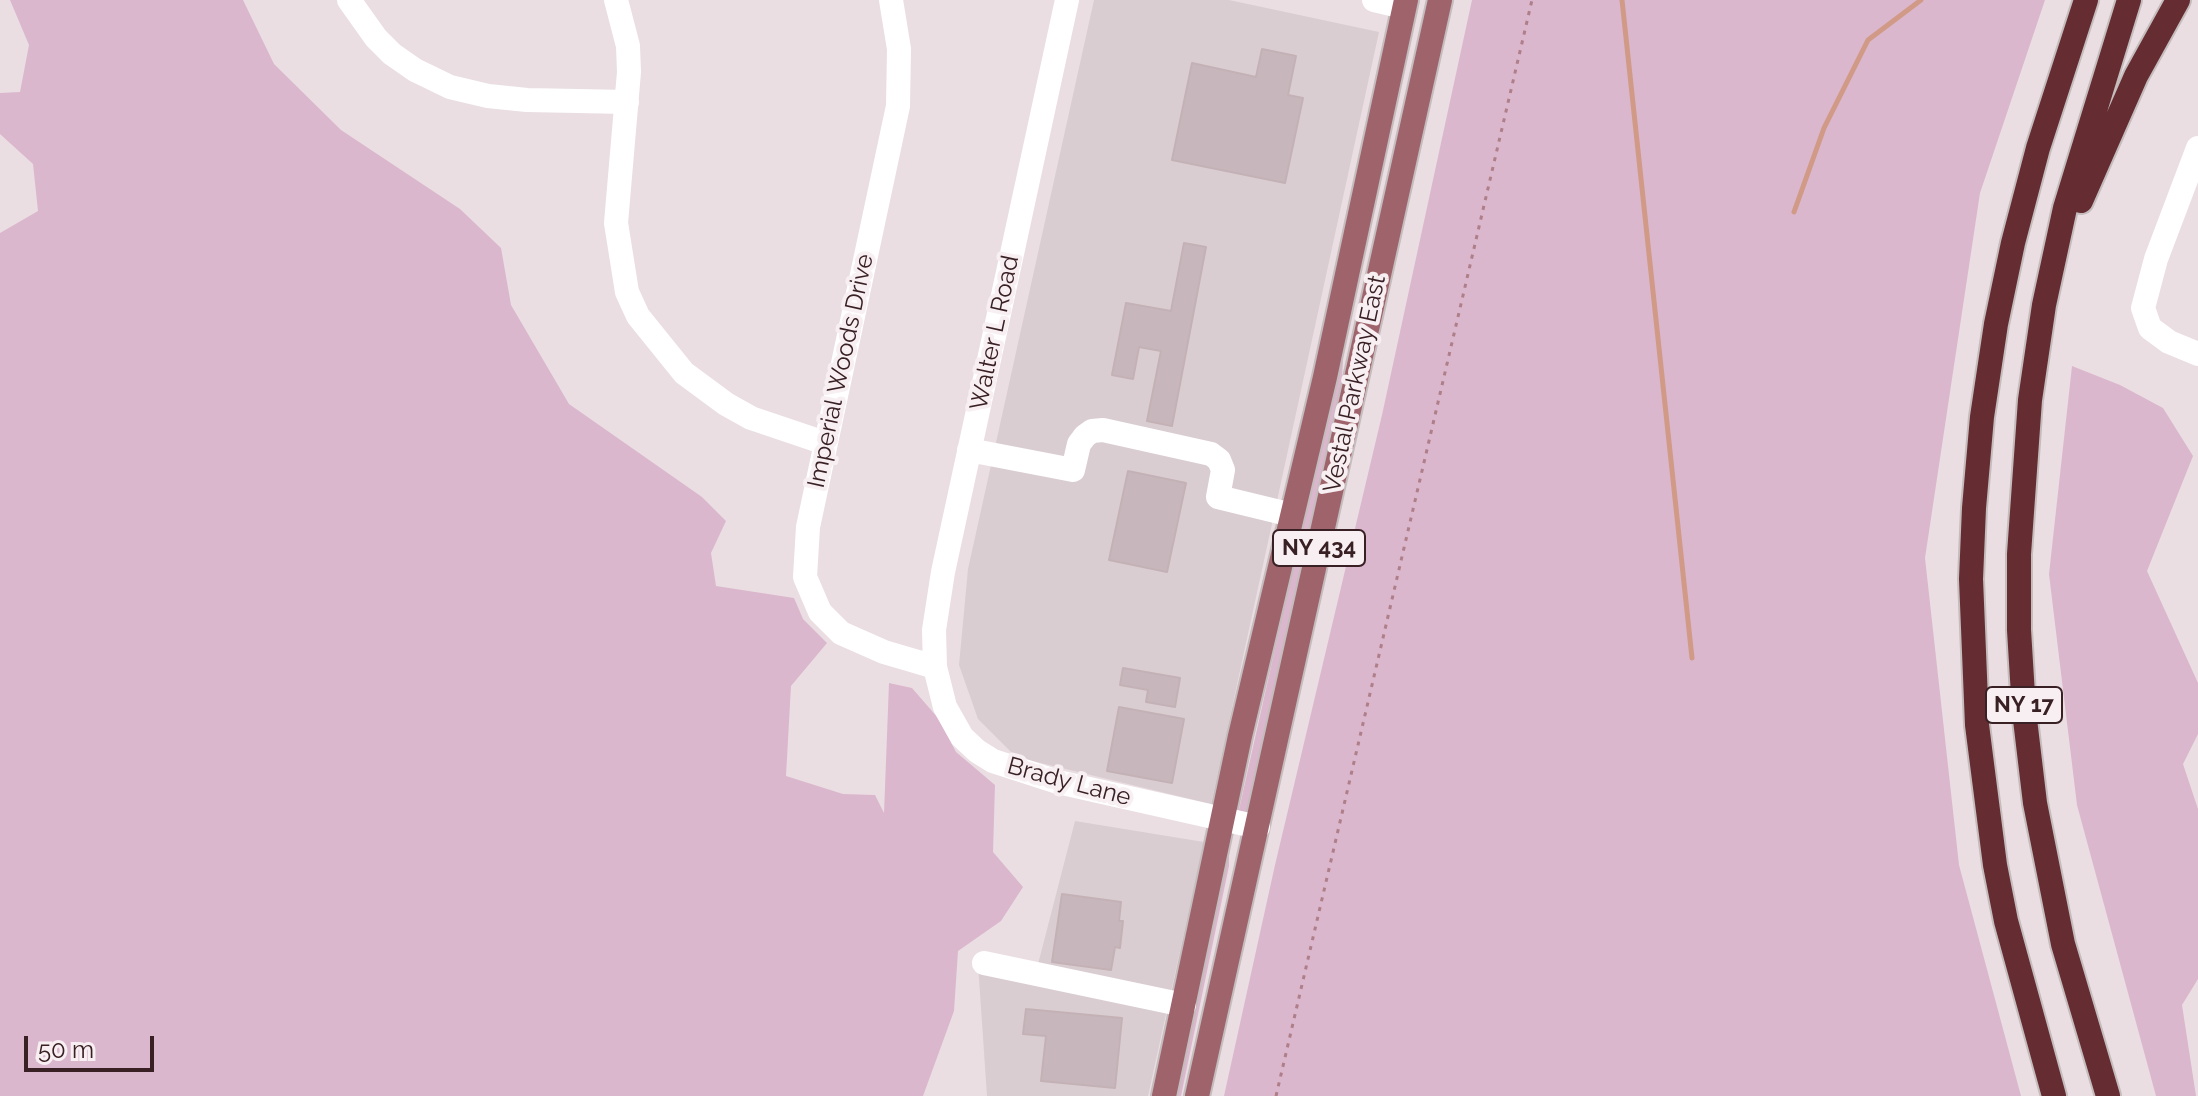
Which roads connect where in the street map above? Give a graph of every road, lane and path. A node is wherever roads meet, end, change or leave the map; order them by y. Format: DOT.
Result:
graph roads {
  1 [pos="349,0"];
  2 [pos="616,0"];
  3 [pos="891,0"];
  4 [pos="1067,0"];
  5 [pos="1374,0"];
  6 [pos="1440,0"];
  7 [pos="1532,0"];
  8 [pos="2072,0"];
  9 [pos="2086,0"];
  10 [pos="2129,0"];
  11 [pos="2178,0"];
  12 [pos="1405,4"];
  13 [pos="2065,62"];
  14 [pos="627,102"];
  15 [pos="2198,148"];
  16 [pos="2044,305"];
  17 [pos="2198,354"];
  18 [pos="825,443"];
  19 [pos="969,450"];
  20 [pos="1292,515"];
  21 [pos="935,667"];
  22 [pos="1223,819"];
  23 [pos="1258,827"];
  24 [pos="984,963"];
  25 [pos="1184,1005"];
  26 [pos="1164,1096"];
  27 [pos="1197,1096"];
  28 [pos="1276,1096"];
  29 [pos="2054,1096"];
  30 [pos="2108,1096"];
  1 -- 14 [label="street"];
  2 -- 14 [label="street"];
  3 -- 18 [label="street, Imperial Woods Drive"];
  4 -- 19 [label="street, Walter L Road"];
  5 -- 12 [label="street"];
  6 -- 23 [label="main road, Vestal Parkway East / NY 434"];
  7 -- 28 [label="path"];
  8 -- 13 [label="highway"];
  9 -- 13 [label="highway, NY 17"];
  10 -- 16 [label="highway, NY 17"];
  11 -- 16 [label="highway"];
  12 -- 20 [label="main road, Vestal Parkway East / NY 434"];
  13 -- 29 [label="highway, NY 17"];
  14 -- 18 [label="street"];
  15 -- 17 [label="street"];
  16 -- 30 [label="highway, NY 17"];
  18 -- 21 [label="street, Imperial Woods Drive"];
  19 -- 20 [label="street"];
  19 -- 21 [label="street, Walter L Road"];
  20 -- 22 [label="main road, Vestal Parkway East / NY 434"];
  21 -- 22 [label="street, Brady Lane"];
  22 -- 23 [label="street, Brady Lane"];
  22 -- 25 [label="main road, Vestal Parkway East / NY 434"];
  23 -- 27 [label="main road, Vestal Parkway East / NY 434"];
  24 -- 25 [label="street"];
  25 -- 26 [label="main road, Vestal Parkway East / NY 434"];
}
